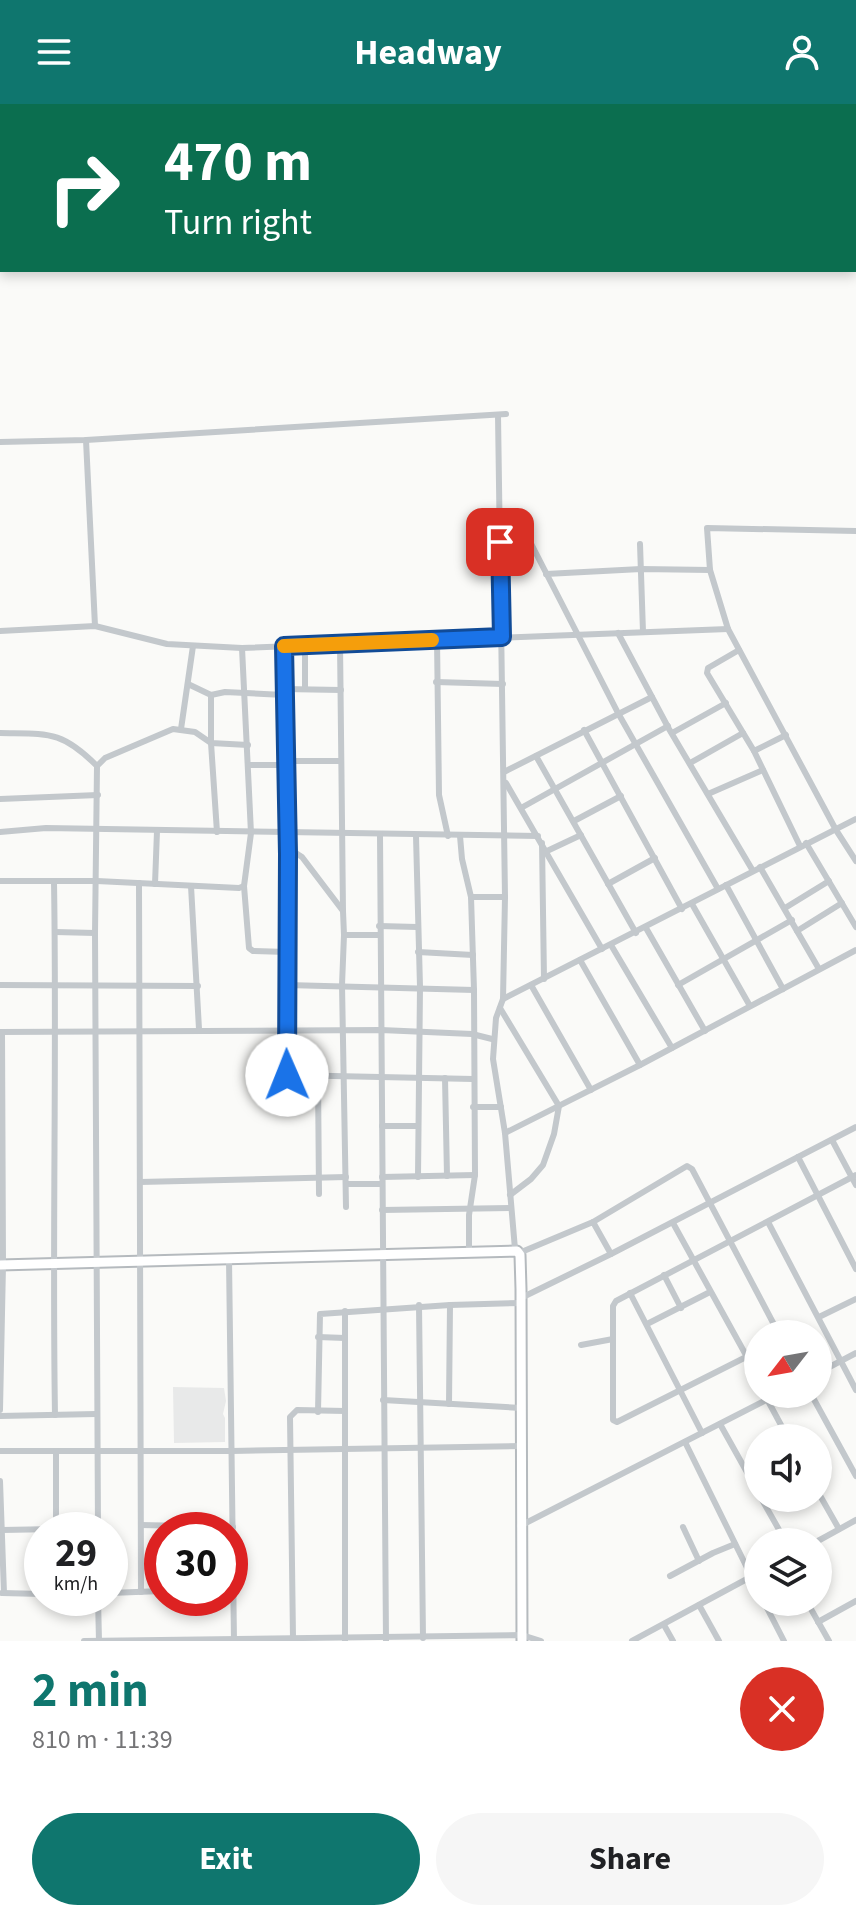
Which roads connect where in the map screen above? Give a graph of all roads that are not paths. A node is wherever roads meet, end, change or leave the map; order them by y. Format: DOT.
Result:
graph roads {
  1 [pos="506,414"];
  2 [pos="498,415"];
  3 [pos="86,440"];
  4 [pos="0,442"];
  5 [pos="522,526"];
  6 [pos="856,531"];
  7 [pos="640,544"];
  8 [pos="641,569"];
  9 [pos="710,570"];
  10 [pos="546,574"];
  11 [pos="95,626"];
  12 [pos="728,629"];
  13 [pos="0,631"];
  14 [pos="643,632"];
  15 [pos="618,633"];
  16 [pos="576,634"];
  17 [pos="502,637"];
  18 [pos="437,639"];
  19 [pos="340,643"];
  20 [pos="305,645"];
  21 [pos="193,646"];
  22 [pos="284,646"];
  23 [pos="242,648"];
  24 [pos="739,650"];
  25 [pos="436,682"];
  26 [pos="188,684"];
  27 [pos="503,684"];
  28 [pos="305,689"];
  29 [pos="341,690"];
  30 [pos="284,692"];
  31 [pos="246,693"];
  32 [pos="211,695"];
  33 [pos="652,697"];
  34 [pos="726,703"];
  35 [pos="618,713"];
  36 [pos="181,729"];
  37 [pos="670,729"];
  38 [pos="584,730"];
  39 [pos="0,733"];
  40 [pos="743,733"];
  41 [pos="786,735"];
  42 [pos="211,743"];
  43 [pos="248,745"];
  44 [pos="637,745"];
  45 [pos="754,751"];
  46 [pos="536,756"];
  47 [pos="341,761"];
  48 [pos="286,763"];
  49 [pos="690,763"];
  50 [pos="603,764"];
  51 [pos="249,765"];
  52 [pos="97,766"];
  53 [pos="763,770"];
  54 [pos="504,776"];
  55 [pos="556,789"];
  56 [pos="708,794"];
  57 [pos="98,795"];
  58 [pos="621,796"];
  59 [pos="0,799"];
  60 [pos="521,808"];
  61 [pos="856,819"];
  62 [pos="574,821"];
  63 [pos="97,830"];
  64 [pos="836,830"];
  65 [pos="157,831"];
  66 [pos="0,832"];
  67 [pos="217,832"];
  68 [pos="251,833"];
  69 [pos="288,833"];
  70 [pos="342,834"];
  71 [pos="380,835"];
  72 [pos="581,835"];
  73 [pos="416,836"];
  74 [pos="448,836"];
  75 [pos="460,836"];
  76 [pos="505,836"];
  77 [pos="540,839"];
  78 [pos="803,845"];
  79 [pos="288,848"];
  80 [pos="547,851"];
  81 [pos="655,858"];
  82 [pos="856,861"];
  83 [pos="757,869"];
  84 [pos="0,881"];
  85 [pos="97,881"];
  86 [pos="829,881"];
  87 [pos="54,882"];
  88 [pos="139,883"];
  89 [pos="155,884"];
  90 [pos="608,884"];
  91 [pos="726,885"];
  92 [pos="191,886"];
  93 [pos="244,886"];
  94 [pos="718,889"];
  95 [pos="471,897"];
  96 [pos="505,897"];
  97 [pos="842,903"];
  98 [pos="692,904"];
  99 [pos="785,908"];
  100 [pos="682,909"];
  101 [pos="343,911"];
  102 [pos="792,920"];
  103 [pos="379,926"];
  104 [pos="417,927"];
  105 [pos="856,927"];
  106 [pos="646,928"];
  107 [pos="797,931"];
  108 [pos="55,932"];
  109 [pos="95,933"];
  110 [pos="636,933"];
  111 [pos="344,935"];
  112 [pos="379,935"];
  113 [pos="757,940"];
  114 [pos="611,945"];
  115 [pos="602,949"];
  116 [pos="856,950"];
  117 [pos="287,952"];
  118 [pos="418,952"];
  119 [pos="473,955"];
  120 [pos="722,959"];
  121 [pos="580,960"];
  122 [pos="819,969"];
  123 [pos="544,979"];
  124 [pos="0,985"];
  125 [pos="56,985"];
  126 [pos="139,985"];
  127 [pos="287,985"];
  128 [pos="342,985"];
  129 [pos="531,985"];
  130 [pos="678,985"];
  131 [pos="198,986"];
  132 [pos="379,986"];
  133 [pos="95,987"];
  134 [pos="420,987"];
  135 [pos="783,989"];
  136 [pos="474,990"];
  137 [pos="503,999"];
  138 [pos="750,1006"];
  139 [pos="500,1008"];
  140 [pos="199,1029"];
  141 [pos="139,1030"];
  142 [pos="286,1030"];
  143 [pos="344,1030"];
  144 [pos="381,1030"];
  145 [pos="56,1031"];
  146 [pos="96,1031"];
  147 [pos="420,1031"];
  148 [pos="705,1031"];
  149 [pos="1,1032"];
  150 [pos="472,1034"];
  151 [pos="492,1039"];
  152 [pos="672,1048"];
  153 [pos="640,1065"];
  154 [pos="318,1076"];
  155 [pos="344,1077"];
  156 [pos="381,1077"];
  157 [pos="419,1078"];
  158 [pos="445,1078"];
  159 [pos="473,1079"];
  160 [pos="591,1090"];
  161 [pos="559,1106"];
  162 [pos="473,1107"];
  163 [pos="501,1107"];
  164 [pos="382,1126"];
  165 [pos="418,1126"];
  166 [pos="856,1127"];
  167 [pos="505,1133"];
  168 [pos="832,1140"];
  169 [pos="798,1157"];
  170 [pos="475,1175"];
  171 [pos="318,1176"];
  172 [pos="447,1176"];
  173 [pos="854,1176"];
  174 [pos="418,1177"];
  175 [pos="346,1180"];
  176 [pos="382,1180"];
  177 [pos="140,1182"];
  178 [pos="856,1185"];
  179 [pos="319,1194"];
  180 [pos="510,1195"];
  181 [pos="816,1195"];
  182 [pos="711,1204"];
  183 [pos="346,1207"];
  184 [pos="511,1208"];
  185 [pos="382,1210"];
  186 [pos="471,1210"];
  187 [pos="593,1222"];
  188 [pos="768,1222"];
  189 [pos="673,1223"];
  190 [pos="730,1241"];
  191 [pos="469,1251"];
  192 [pos="517,1251"];
  193 [pos="382,1254"];
  194 [pos="611,1254"];
  195 [pos="229,1259"];
  196 [pos="140,1260"];
  197 [pos="692,1260"];
  198 [pos="95,1262"];
  199 [pos="53,1264"];
  200 [pos="2,1265"];
  201 [pos="856,1269"];
  202 [pos="664,1275"];
  203 [pos="710,1292"];
  204 [pos="630,1293"];
  205 [pos="856,1299"];
  206 [pos="521,1300"];
  207 [pos="419,1305"];
  208 [pos="450,1305"];
  209 [pos="382,1308"];
  210 [pos="681,1308"];
  211 [pos="345,1311"];
  212 [pos="819,1317"];
  213 [pos="772,1320"];
  214 [pos="647,1324"];
  215 [pos="318,1337"];
  216 [pos="345,1338"];
  217 [pos="613,1339"];
  218 [pos="581,1345"];
  219 [pos="744,1352"];
  220 [pos="856,1353"];
  221 [pos="744,1359"];
  222 [pos="841,1361"];
  223 [pos="832,1366"];
  224 [pos="856,1390"];
  225 [pos="680,1391"];
  226 [pos="383,1400"];
  227 [pos="419,1402"];
  228 [pos="449,1404"];
  229 [pos="521,1408"];
  230 [pos="750,1408"];
  231 [pos="819,1408"];
  232 [pos="345,1411"];
  233 [pos="318,1412"];
  234 [pos="0,1413"];
  235 [pos="96,1414"];
  236 [pos="55,1415"];
  237 [pos="720,1424"];
  238 [pos="702,1433"];
  239 [pos="685,1442"];
  240 [pos="521,1446"];
  241 [pos="383,1448"];
  242 [pos="345,1449"];
  243 [pos="419,1449"];
  244 [pos="97,1450"];
  245 [pos="141,1450"];
  246 [pos="292,1450"];
  247 [pos="0,1451"];
  248 [pos="56,1451"];
  249 [pos="232,1451"];
  250 [pos="744,1463"];
  251 [pos="856,1476"];
  252 [pos="0,1481"];
  253 [pos="56,1512"];
  254 [pos="98,1512"];
  255 [pos="233,1512"];
  256 [pos="829,1512"];
  257 [pos="856,1520"];
  258 [pos="141,1525"];
  259 [pos="144,1525"];
  260 [pos="520,1526"];
  261 [pos="683,1527"];
  262 [pos="839,1529"];
  263 [pos="2,1530"];
  264 [pos="24,1530"];
  265 [pos="832,1533"];
  266 [pos="735,1544"];
  267 [pos="744,1558"];
  268 [pos="699,1561"];
  269 [pos="670,1576"];
  270 [pos="744,1581"];
  271 [pos="128,1592"];
  272 [pos="141,1592"];
  273 [pos="144,1592"];
  274 [pos="2,1593"];
  275 [pos="24,1594"];
  276 [pos="856,1601"];
  277 [pos="699,1605"];
  278 [pos="98,1616"];
  279 [pos="233,1616"];
  280 [pos="771,1616"];
  281 [pos="815,1616"];
  282 [pos="818,1622"];
  283 [pos="664,1625"];
  284 [pos="293,1638"];
  285 [pos="522,1638"];
  286 [pos="345,1639"];
  287 [pos="386,1639"];
  288 [pos="423,1639"];
  289 [pos="449,1639"];
  290 [pos="478,1639"];
  291 [pos="234,1640"];
  292 [pos="84,1641"];
  293 [pos="99,1641"];
  294 [pos="541,1641"];
  295 [pos="632,1641"];
  296 [pos="673,1641"];
  297 [pos="719,1641"];
  298 [pos="784,1641"];
  299 [pos="829,1641"];
  1 -- 2 [label="street"];
  2 -- 3 [label="street"];
  2 -- 17 [label="street"];
  3 -- 4 [label="street"];
  3 -- 11 [label="street"];
  5 -- 10 [label="street"];
  6 -- 9 [label="street"];
  7 -- 8 [label="street"];
  8 -- 9 [label="street"];
  8 -- 10 [label="street"];
  8 -- 14 [label="street"];
  9 -- 12 [label="street"];
  10 -- 16 [label="street"];
  11 -- 13 [label="street"];
  11 -- 21 [label="street"];
  12 -- 14 [label="street"];
  12 -- 24 [label="street"];
  14 -- 15 [label="street"];
  15 -- 16 [label="street"];
  15 -- 33 [label="street"];
  16 -- 17 [label="street"];
  16 -- 35 [label="street"];
  17 -- 18 [label="street"];
  17 -- 27 [label="street"];
  18 -- 19 [label="street"];
  18 -- 25 [label="street"];
  19 -- 20 [label="street"];
  19 -- 29 [label="street"];
  20 -- 22 [label="street"];
  20 -- 28 [label="street"];
  21 -- 23 [label="street"];
  21 -- 26 [label="street"];
  22 -- 23 [label="street"];
  22 -- 30 [label="street"];
  23 -- 31 [label="street"];
  24 -- 34 [label="street"];
  24 -- 41 [label="street"];
  25 -- 27 [label="street"];
  25 -- 74 [label="street"];
  26 -- 32 [label="street"];
  26 -- 36 [label="street"];
  27 -- 54 [label="street"];
  28 -- 29 [label="street"];
  28 -- 30 [label="street"];
  29 -- 47 [label="street"];
  30 -- 31 [label="street"];
  30 -- 48 [label="street"];
  31 -- 32 [label="street"];
  31 -- 43 [label="street"];
  32 -- 42 [label="street"];
  33 -- 35 [label="street"];
  33 -- 37 [label="street"];
  34 -- 37 [label="street"];
  34 -- 40 [label="street"];
  35 -- 38 [label="street"];
  35 -- 44 [label="street"];
  36 -- 42 [label="street"];
  36 -- 52 [label="street"];
  37 -- 44 [label="street"];
  37 -- 49 [label="street"];
  38 -- 46 [label="street"];
  38 -- 50 [label="street"];
  39 -- 52 [label="street"];
  40 -- 45 [label="street"];
  40 -- 49 [label="street"];
  41 -- 45 [label="street"];
  41 -- 64 [label="street"];
  42 -- 43 [label="street"];
  42 -- 67 [label="street"];
  43 -- 51 [label="street"];
  44 -- 50 [label="street"];
  44 -- 94 [label="street"];
  45 -- 53 [label="street"];
  46 -- 54 [label="street"];
  46 -- 55 [label="street"];
  47 -- 48 [label="street"];
  47 -- 70 [label="street"];
  48 -- 51 [label="street"];
  48 -- 69 [label="street"];
  49 -- 56 [label="street"];
  50 -- 55 [label="street"];
  50 -- 58 [label="street"];
  51 -- 68 [label="street"];
  52 -- 57 [label="street"];
  53 -- 56 [label="street"];
  53 -- 78 [label="street"];
  54 -- 60 [label="street"];
  54 -- 76 [label="street"];
  55 -- 60 [label="street"];
  55 -- 62 [label="street"];
  56 -- 83 [label="street"];
  57 -- 59 [label="street"];
  57 -- 63 [label="street"];
  58 -- 62 [label="street"];
  58 -- 81 [label="street"];
  60 -- 77 [label="street"];
  61 -- 64 [label="street"];
  62 -- 72 [label="street"];
  63 -- 65 [label="street"];
  63 -- 66 [label="street"];
  63 -- 85 [label="street"];
  64 -- 78 [label="street"];
  64 -- 82 [label="street"];
  65 -- 67 [label="street"];
  65 -- 89 [label="street"];
  67 -- 68 [label="street"];
  68 -- 69 [label="street"];
  68 -- 93 [label="street"];
  69 -- 70 [label="street"];
  69 -- 79 [label="street"];
  70 -- 71 [label="street"];
  70 -- 101 [label="street"];
  71 -- 73 [label="street"];
  71 -- 103 [label="street"];
  72 -- 80 [label="street"];
  72 -- 90 [label="street"];
  73 -- 74 [label="street"];
  73 -- 104 [label="street"];
  74 -- 75 [label="street"];
  75 -- 76 [label="street"];
  75 -- 95 [label="street"];
  76 -- 77 [label="street"];
  76 -- 96 [label="street"];
  77 -- 80 [label="street"];
  77 -- 123 [label="street"];
  78 -- 83 [label="street"];
  78 -- 86 [label="street"];
  79 -- 101 [label="street"];
  79 -- 117 [label="street"];
  80 -- 115 [label="street"];
  81 -- 90 [label="street"];
  81 -- 100 [label="street"];
  83 -- 91 [label="street"];
  83 -- 99 [label="street"];
  84 -- 87 [label="street"];
  85 -- 87 [label="street"];
  85 -- 88 [label="street"];
  85 -- 109 [label="street"];
  86 -- 97 [label="street"];
  86 -- 99 [label="street"];
  87 -- 108 [label="street"];
  88 -- 89 [label="street"];
  88 -- 126 [label="street"];
  89 -- 92 [label="street"];
  90 -- 110 [label="street"];
  91 -- 94 [label="street"];
  91 -- 113 [label="street"];
  92 -- 93 [label="street"];
  92 -- 131 [label="street"];
  93 -- 117 [label="street"];
  94 -- 98 [label="street"];
  95 -- 96 [label="street"];
  95 -- 119 [label="street"];
  96 -- 137 [label="street"];
  97 -- 105 [label="street"];
  97 -- 107 [label="street"];
  98 -- 100 [label="street"];
  98 -- 120 [label="street"];
  99 -- 102 [label="street"];
  100 -- 106 [label="street"];
  101 -- 111 [label="street"];
  102 -- 107 [label="street"];
  102 -- 113 [label="street"];
  103 -- 104 [label="street"];
  103 -- 112 [label="street"];
  104 -- 118 [label="street"];
  106 -- 110 [label="street"];
  106 -- 130 [label="street"];
  107 -- 122 [label="street"];
  108 -- 109 [label="street"];
  108 -- 125 [label="street"];
  109 -- 133 [label="street"];
  110 -- 114 [label="street"];
  111 -- 112 [label="street"];
  111 -- 128 [label="street"];
  112 -- 132 [label="street"];
  113 -- 120 [label="street"];
  113 -- 135 [label="street"];
  114 -- 115 [label="street"];
  114 -- 152 [label="street"];
  115 -- 121 [label="street"];
  116 -- 122 [label="street"];
  117 -- 127 [label="street"];
  118 -- 119 [label="street"];
  118 -- 134 [label="street"];
  119 -- 136 [label="street"];
  120 -- 130 [label="street"];
  120 -- 138 [label="street"];
  121 -- 123 [label="street"];
  121 -- 153 [label="street"];
  122 -- 135 [label="street"];
  123 -- 129 [label="street"];
  124 -- 125 [label="street"];
  125 -- 133 [label="street"];
  125 -- 145 [label="street"];
  126 -- 131 [label="street"];
  126 -- 133 [label="street"];
  126 -- 141 [label="street"];
  127 -- 128 [label="street"];
  127 -- 142 [label="street"];
  128 -- 132 [label="street"];
  128 -- 143 [label="street"];
  129 -- 137 [label="street"];
  129 -- 160 [label="street"];
  130 -- 148 [label="street"];
  131 -- 140 [label="street"];
  132 -- 134 [label="street"];
  132 -- 144 [label="street"];
  133 -- 146 [label="street"];
  134 -- 136 [label="street"];
  134 -- 147 [label="street"];
  135 -- 138 [label="street"];
  136 -- 150 [label="street"];
  137 -- 139 [label="street"];
  138 -- 148 [label="street"];
  139 -- 151 [label="street"];
  139 -- 161 [label="street"];
  140 -- 141 [label="street"];
  140 -- 142 [label="street"];
  141 -- 146 [label="street"];
  141 -- 177 [label="street"];
  142 -- 143 [label="street"];
  142 -- 154 [label="street"];
  143 -- 144 [label="street"];
  143 -- 155 [label="street"];
  144 -- 147 [label="street"];
  144 -- 156 [label="street"];
  145 -- 146 [label="street"];
  145 -- 149 [label="street"];
  145 -- 199 [label="street"];
  146 -- 198 [label="street"];
  147 -- 150 [label="street"];
  147 -- 157 [label="street"];
  148 -- 152 [label="street"];
  149 -- 200 [label="street"];
  150 -- 151 [label="street"];
  150 -- 159 [label="street"];
  151 -- 163 [label="street"];
  152 -- 153 [label="street"];
  153 -- 160 [label="street"];
  154 -- 155 [label="street"];
  154 -- 171 [label="street"];
  155 -- 156 [label="street"];
  155 -- 175 [label="street"];
  156 -- 157 [label="street"];
  156 -- 164 [label="street"];
  157 -- 158 [label="street"];
  157 -- 165 [label="street"];
  158 -- 159 [label="street"];
  158 -- 172 [label="street"];
  159 -- 162 [label="street"];
  160 -- 161 [label="street"];
  161 -- 167 [label="street"];
  161 -- 180 [label="street"];
  162 -- 163 [label="street"];
  162 -- 170 [label="street"];
  163 -- 167 [label="street"];
  164 -- 165 [label="street"];
  164 -- 176 [label="street"];
  165 -- 174 [label="street"];
  166 -- 168 [label="street"];
  167 -- 180 [label="street"];
  168 -- 169 [label="street"];
  168 -- 173 [label="street"];
  169 -- 181 [label="street"];
  169 -- 182 [label="street"];
  170 -- 172 [label="street"];
  170 -- 186 [label="street"];
  171 -- 175 [label="street"];
  171 -- 177 [label="street"];
  171 -- 179 [label="street"];
  172 -- 174 [label="street"];
  173 -- 178 [label="street"];
  173 -- 181 [label="street"];
  174 -- 176 [label="street"];
  175 -- 176 [label="street"];
  175 -- 183 [label="street"];
  176 -- 185 [label="street"];
  177 -- 196 [label="street"];
  180 -- 184 [label="street"];
  181 -- 188 [label="street"];
  181 -- 201 [label="street"];
  182 -- 187 [label="street"];
  182 -- 189 [label="street"];
  182 -- 190 [label="street"];
  184 -- 186 [label="street"];
  184 -- 192 [label="street"];
  185 -- 186 [label="street"];
  185 -- 193 [label="street"];
  186 -- 191 [label="street"];
  187 -- 192 [label="street"];
  187 -- 194 [label="street"];
  188 -- 190 [label="street"];
  188 -- 212 [label="street"];
  189 -- 194 [label="street"];
  189 -- 197 [label="street"];
  190 -- 197 [label="street"];
  190 -- 213 [label="street"];
  191 -- 192 [label="main road"];
  191 -- 193 [label="main road"];
  192 -- 206 [label="main road"];
  193 -- 195 [label="main road"];
  193 -- 209 [label="street"];
  194 -- 206 [label="street"];
  195 -- 196 [label="main road"];
  195 -- 249 [label="street"];
  196 -- 198 [label="main road"];
  196 -- 245 [label="street"];
  197 -- 202 [label="street"];
  197 -- 203 [label="street"];
  198 -- 199 [label="main road"];
  198 -- 235 [label="street"];
  199 -- 200 [label="main road"];
  199 -- 236 [label="street"];
  200 -- 234 [label="street"];
  202 -- 204 [label="street"];
  202 -- 210 [label="street"];
  203 -- 210 [label="street"];
  203 -- 219 [label="street"];
  204 -- 214 [label="street"];
  204 -- 217 [label="street"];
  205 -- 212 [label="street"];
  206 -- 208 [label="street"];
  206 -- 229 [label="main road"];
  207 -- 208 [label="street"];
  207 -- 209 [label="street"];
  207 -- 227 [label="street"];
  208 -- 228 [label="street"];
  209 -- 211 [label="street"];
  209 -- 226 [label="street"];
  210 -- 214 [label="street"];
  211 -- 215 [label="street"];
  211 -- 216 [label="street"];
  212 -- 222 [label="street"];
  214 -- 225 [label="street"];
  215 -- 216 [label="street"];
  215 -- 233 [label="street"];
  216 -- 232 [label="street"];
  217 -- 218 [label="street"];
  217 -- 225 [label="street"];
  220 -- 222 [label="street"];
  221 -- 225 [label="street"];
  222 -- 223 [label="street"];
  222 -- 224 [label="street"];
  225 -- 238 [label="street"];
  226 -- 227 [label="street"];
  226 -- 241 [label="street"];
  227 -- 228 [label="street"];
  227 -- 243 [label="street"];
  228 -- 229 [label="street"];
  229 -- 240 [label="main road"];
  230 -- 237 [label="street"];
  231 -- 251 [label="street"];
  232 -- 233 [label="street"];
  232 -- 242 [label="street"];
  233 -- 246 [label="street"];
  234 -- 236 [label="street"];
  235 -- 236 [label="street"];
  235 -- 244 [label="street"];
  237 -- 238 [label="street"];
  237 -- 250 [label="street"];
  238 -- 239 [label="street"];
  239 -- 260 [label="street"];
  239 -- 266 [label="street"];
  240 -- 243 [label="street"];
  240 -- 260 [label="main road"];
  241 -- 242 [label="street"];
  241 -- 243 [label="street"];
  241 -- 287 [label="street"];
  242 -- 246 [label="street"];
  242 -- 286 [label="street"];
  243 -- 288 [label="street"];
  244 -- 245 [label="street"];
  244 -- 248 [label="street"];
  244 -- 254 [label="street"];
  245 -- 249 [label="street"];
  245 -- 258 [label="street"];
  246 -- 249 [label="street"];
  246 -- 284 [label="street"];
  247 -- 248 [label="street"];
  248 -- 253 [label="street"];
  249 -- 255 [label="street"];
  252 -- 263 [label="street"];
  256 -- 262 [label="street"];
  257 -- 262 [label="street"];
  258 -- 259 [label="street"];
  258 -- 272 [label="street"];
  260 -- 285 [label="main road"];
  261 -- 268 [label="street"];
  262 -- 265 [label="street"];
  263 -- 264 [label="street"];
  263 -- 274 [label="street"];
  266 -- 267 [label="street"];
  266 -- 268 [label="street"];
  268 -- 269 [label="street"];
  270 -- 277 [label="street"];
  271 -- 272 [label="street"];
  272 -- 273 [label="street"];
  274 -- 275 [label="street"];
  276 -- 282 [label="street"];
  277 -- 283 [label="street"];
  277 -- 297 [label="street"];
  278 -- 293 [label="street"];
  279 -- 291 [label="street"];
  280 -- 298 [label="street"];
  281 -- 282 [label="street"];
  282 -- 299 [label="street"];
  283 -- 295 [label="street"];
  283 -- 296 [label="street"];
  284 -- 286 [label="street"];
  284 -- 291 [label="street"];
  285 -- 290 [label="street"];
  285 -- 294 [label="street"];
  286 -- 287 [label="street"];
  287 -- 288 [label="street"];
  288 -- 289 [label="street"];
  289 -- 290 [label="street"];
  291 -- 293 [label="street"];
  292 -- 293 [label="street"];
}
